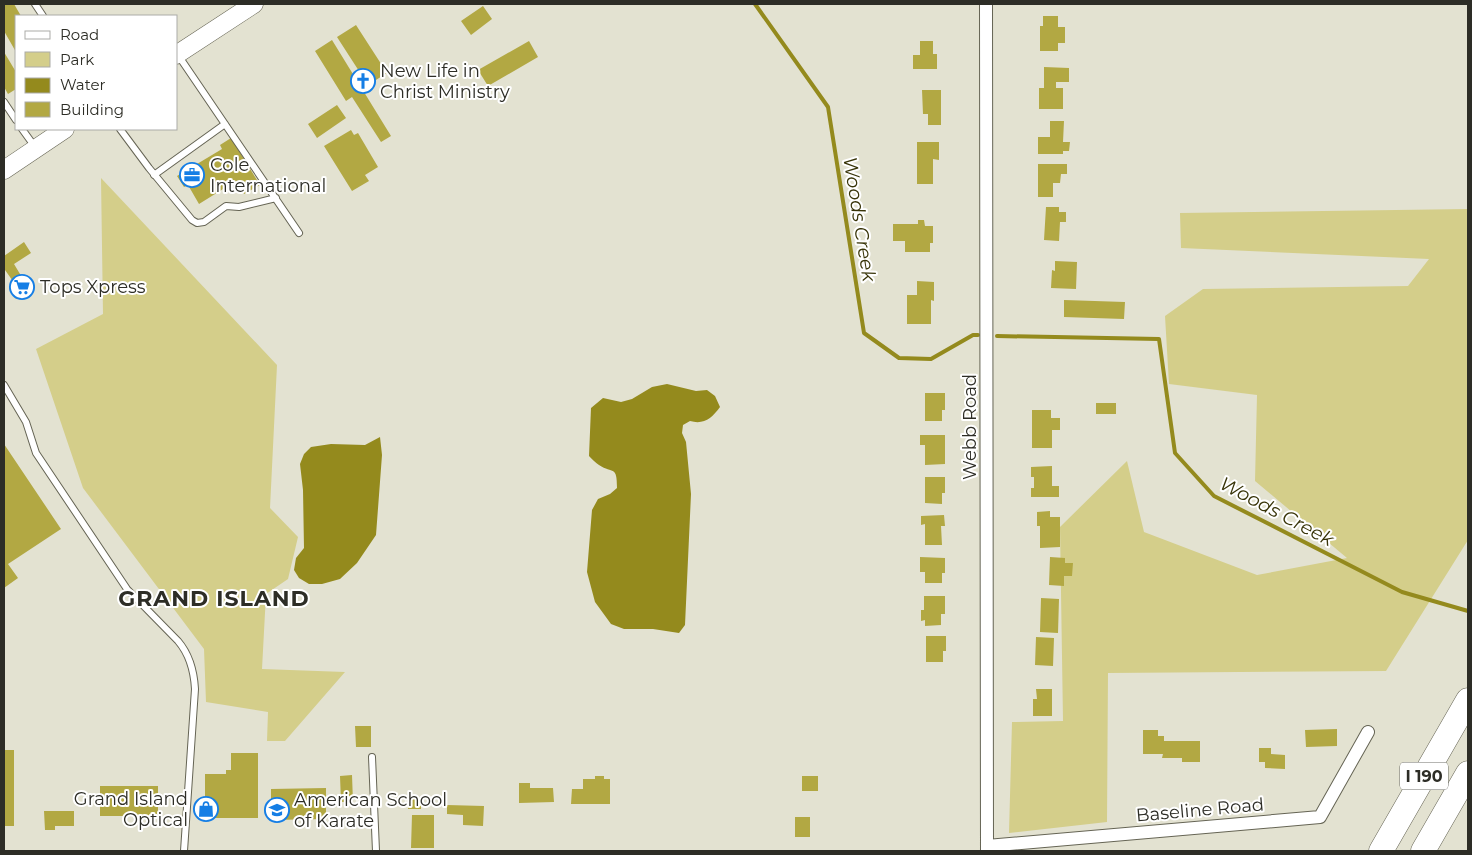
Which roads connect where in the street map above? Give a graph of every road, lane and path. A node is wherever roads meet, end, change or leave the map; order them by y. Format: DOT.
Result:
graph roads {
  1 [pos="35,4"];
  2 [pos="254,4"];
  3 [pos="986,4"];
  4 [pos="42,15"];
  5 [pos="178,54"];
  6 [pos="178,56"];
  7 [pos="4,102"];
  8 [pos="15,118"];
  9 [pos="225,124"];
  10 [pos="23,130"];
  11 [pos="63,130"];
  12 [pos="121,130"];
  13 [pos="36,148"];
  14 [pos="4,170"];
  15 [pos="154,175"];
  16 [pos="276,198"];
  17 [pos="299,233"];
  18 [pos="4,385"];
  19 [pos="1468,700"];
  20 [pos="1368,732"];
  21 [pos="372,757"];
  22 [pos="1468,773"];
  23 [pos="987,849"];
  24 [pos="184,851"];
  25 [pos="376,851"];
  26 [pos="1381,851"];
  27 [pos="1423,851"];
  1 -- 4 [label="lane"];
  2 -- 5 [label="main road"];
  3 -- 23 [label="street, Webb Road"];
  6 -- 9 [label="lane"];
  7 -- 8 [label="lane"];
  9 -- 15 [label="lane"];
  9 -- 16 [label="lane"];
  10 -- 13 [label="lane"];
  11 -- 13 [label="main road"];
  12 -- 15 [label="lane"];
  13 -- 14 [label="main road"];
  15 -- 16 [label="lane"];
  16 -- 17 [label="lane"];
  18 -- 24 [label="lane"];
  19 -- 26 [label="highway, I 190"];
  20 -- 23 [label="street, Baseline Road"];
  21 -- 25 [label="lane"];
  22 -- 27 [label="highway, I 190"];
}
